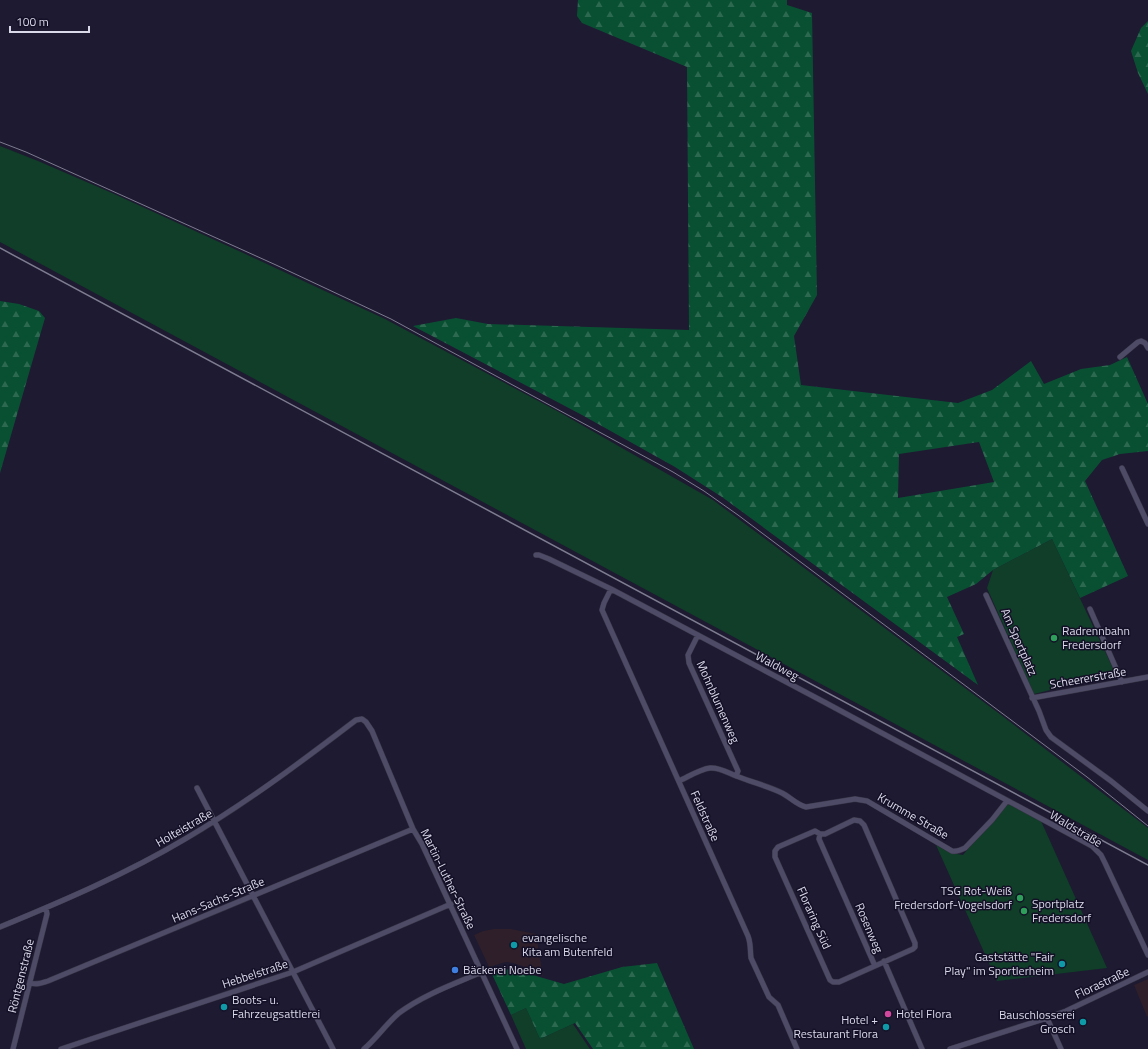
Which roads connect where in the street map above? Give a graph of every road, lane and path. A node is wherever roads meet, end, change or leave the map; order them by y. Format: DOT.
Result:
graph roads {
  1 [pos="1148,348"];
  2 [pos="1120,357"];
  3 [pos="1122,468"];
  4 [pos="1148,524"];
  5 [pos="536,556"];
  6 [pos="611,589"];
  7 [pos="986,595"];
  8 [pos="1090,609"];
  9 [pos="698,635"];
  10 [pos="1148,677"];
  11 [pos="1122,682"];
  12 [pos="1032,698"];
  13 [pos="362,719"];
  14 [pos="736,776"];
  15 [pos="679,781"];
  16 [pos="197,788"];
  17 [pos="1007,801"];
  18 [pos="1148,811"];
  19 [pos="214,822"];
  20 [pos="413,829"];
  21 [pos="820,834"];
  22 [pos="253,896"];
  23 [pos="450,904"];
  24 [pos="46,908"];
  25 [pos="0,927"];
  26 [pos="1148,956"];
  27 [pos="884,962"];
  28 [pos="874,966"];
  29 [pos="293,972"];
  30 [pos="482,972"];
  31 [pos="1148,972"];
  32 [pos="30,983"];
  33 [pos="1047,1018"];
  34 [pos="13,1049"];
  35 [pos="61,1049"];
  36 [pos="333,1049"];
  37 [pos="364,1049"];
  38 [pos="517,1049"];
  39 [pos="797,1049"];
  40 [pos="922,1049"];
  41 [pos="950,1049"];
  42 [pos="1061,1049"];
  1 -- 2 [label="street"];
  3 -- 4 [label="street"];
  5 -- 6 [label="street, Waldweg"];
  6 -- 9 [label="street, Waldweg"];
  6 -- 15 [label="street, Feldstraße"];
  7 -- 12 [label="street, Am Sportplatz"];
  8 -- 11 [label="street"];
  9 -- 14 [label="street, Mohnblumenweg"];
  9 -- 17 [label="street, Waldweg"];
  10 -- 11 [label="street, Scheererstraße"];
  11 -- 12 [label="street, Scheererstraße"];
  12 -- 18 [label="street, Am Sportplatz"];
  13 -- 19 [label="street, Holteistraße"];
  13 -- 20 [label="street, Martin-Luther-Straße"];
  14 -- 15 [label="street, Krumme Straße"];
  14 -- 17 [label="street, Krumme Straße"];
  15 -- 39 [label="street, Feldstraße"];
  16 -- 19 [label="street"];
  17 -- 26 [label="street, Waldstraße"];
  19 -- 22 [label="street"];
  19 -- 24 [label="street, Holteistraße"];
  20 -- 22 [label="street, Hans-Sachs-Straße"];
  20 -- 23 [label="street, Martin-Luther-Straße"];
  21 -- 27 [label="street, Floraring Süd"];
  21 -- 28 [label="street, Rosenweg"];
  21 -- 28 [label="street, Floraring Süd"];
  22 -- 29 [label="street"];
  22 -- 32 [label="street, Hans-Sachs-Straße"];
  23 -- 29 [label="street, Hebbelstraße"];
  23 -- 30 [label="street, Martin-Luther-Straße"];
  24 -- 25 [label="street, Holteistraße"];
  24 -- 32 [label="street, Röntgenstraße"];
  27 -- 28 [label="street, Floraring Süd"];
  27 -- 40 [label="street"];
  29 -- 35 [label="street, Hebbelstraße"];
  29 -- 36 [label="street"];
  30 -- 37 [label="street"];
  30 -- 38 [label="street, Martin-Luther-Straße"];
  31 -- 33 [label="street, Florastraße"];
  32 -- 34 [label="street, Röntgenstraße"];
  33 -- 41 [label="street, Florastraße"];
  33 -- 42 [label="street"];
}
